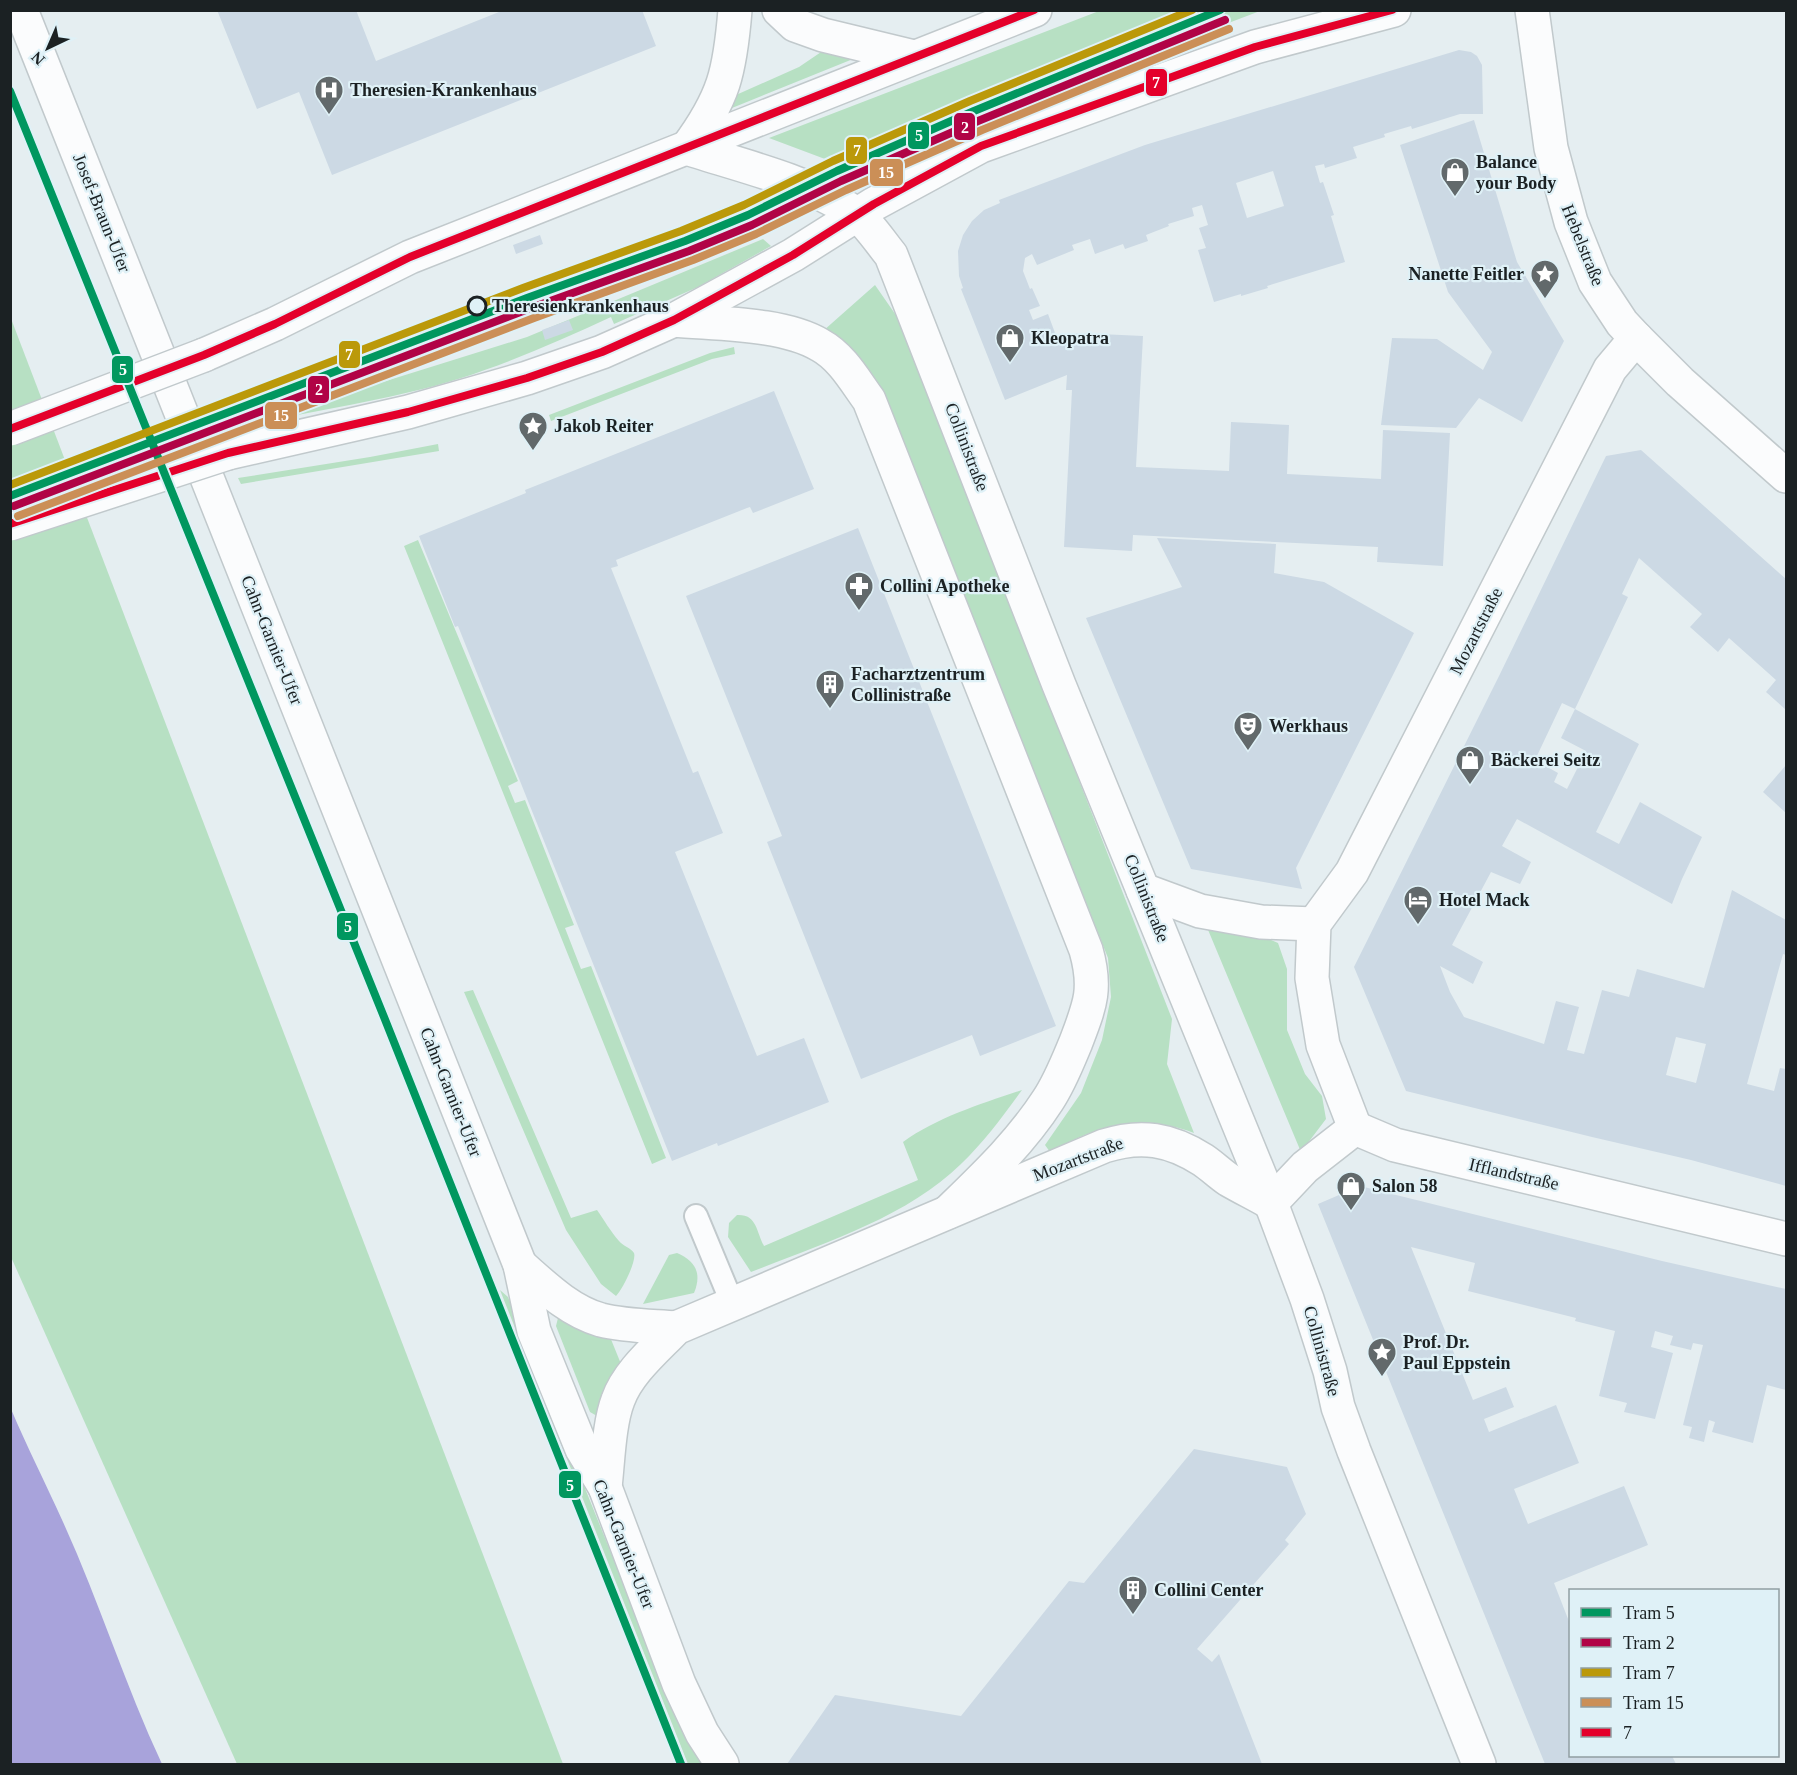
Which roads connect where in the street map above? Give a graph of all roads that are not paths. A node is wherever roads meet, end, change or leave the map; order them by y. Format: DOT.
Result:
graph roads {
  1 [pos="21,10"];
  2 [pos="735,10"];
  3 [pos="779,10"];
  4 [pos="1035,10"];
  5 [pos="1394,10"];
  6 [pos="1533,10"];
  7 [pos="914,57"];
  8 [pos="687,148"];
  9 [pos="856,214"];
  10 [pos="675,321"];
  11 [pos="1636,338"];
  12 [pos="182,416"];
  13 [pos="10,429"];
  14 [pos="1786,476"];
  15 [pos="10,524"];
  16 [pos="1143,890"];
  17 [pos="1314,924"];
  18 [pos="1355,1128"];
  19 [pos="1271,1203"];
  20 [pos="948,1212"];
  21 [pos="696,1216"];
  22 [pos="1786,1239"];
  23 [pos="520,1265"];
  24 [pos="733,1305"];
  25 [pos="676,1328"];
  26 [pos="605,1487"];
  27 [pos="722,1764"];
  28 [pos="1479,1764"];
  1 -- 12 [label="street, Josef-Braun-Ufer"];
  2 -- 8 [label="street"];
  3 -- 7 [label="street"];
  4 -- 7 [label="street"];
  5 -- 9 [label="street"];
  6 -- 11 [label="street, Hebelstraße"];
  7 -- 8 [label="street"];
  8 -- 9 [label="street, Collinistraße"];
  8 -- 13 [label="street, bridge"];
  9 -- 10 [label="street"];
  9 -- 16 [label="street, Collinistraße"];
  10 -- 15 [label="street, bridge"];
  10 -- 20 [label="street, Mozartstraße"];
  11 -- 14 [label="street, Hebelstraße"];
  11 -- 17 [label="street, Mozartstraße"];
  12 -- 23 [label="street, Cahn-Garnier-Ufer"];
  16 -- 17 [label="street"];
  16 -- 19 [label="street, Collinistraße"];
  17 -- 18 [label="street"];
  18 -- 19 [label="street"];
  18 -- 22 [label="street, Ifflandstraße"];
  19 -- 20 [label="street, Mozartstraße"];
  19 -- 28 [label="street, Collinistraße"];
  20 -- 24 [label="street, Mozartstraße"];
  21 -- 24 [label="lane"];
  23 -- 25 [label="street, Mozartstraße"];
  23 -- 26 [label="street, Cahn-Garnier-Ufer"];
  24 -- 25 [label="street, Mozartstraße"];
  25 -- 26 [label="street, Mozartstraße"];
  26 -- 27 [label="street, Cahn-Garnier-Ufer"];
}
